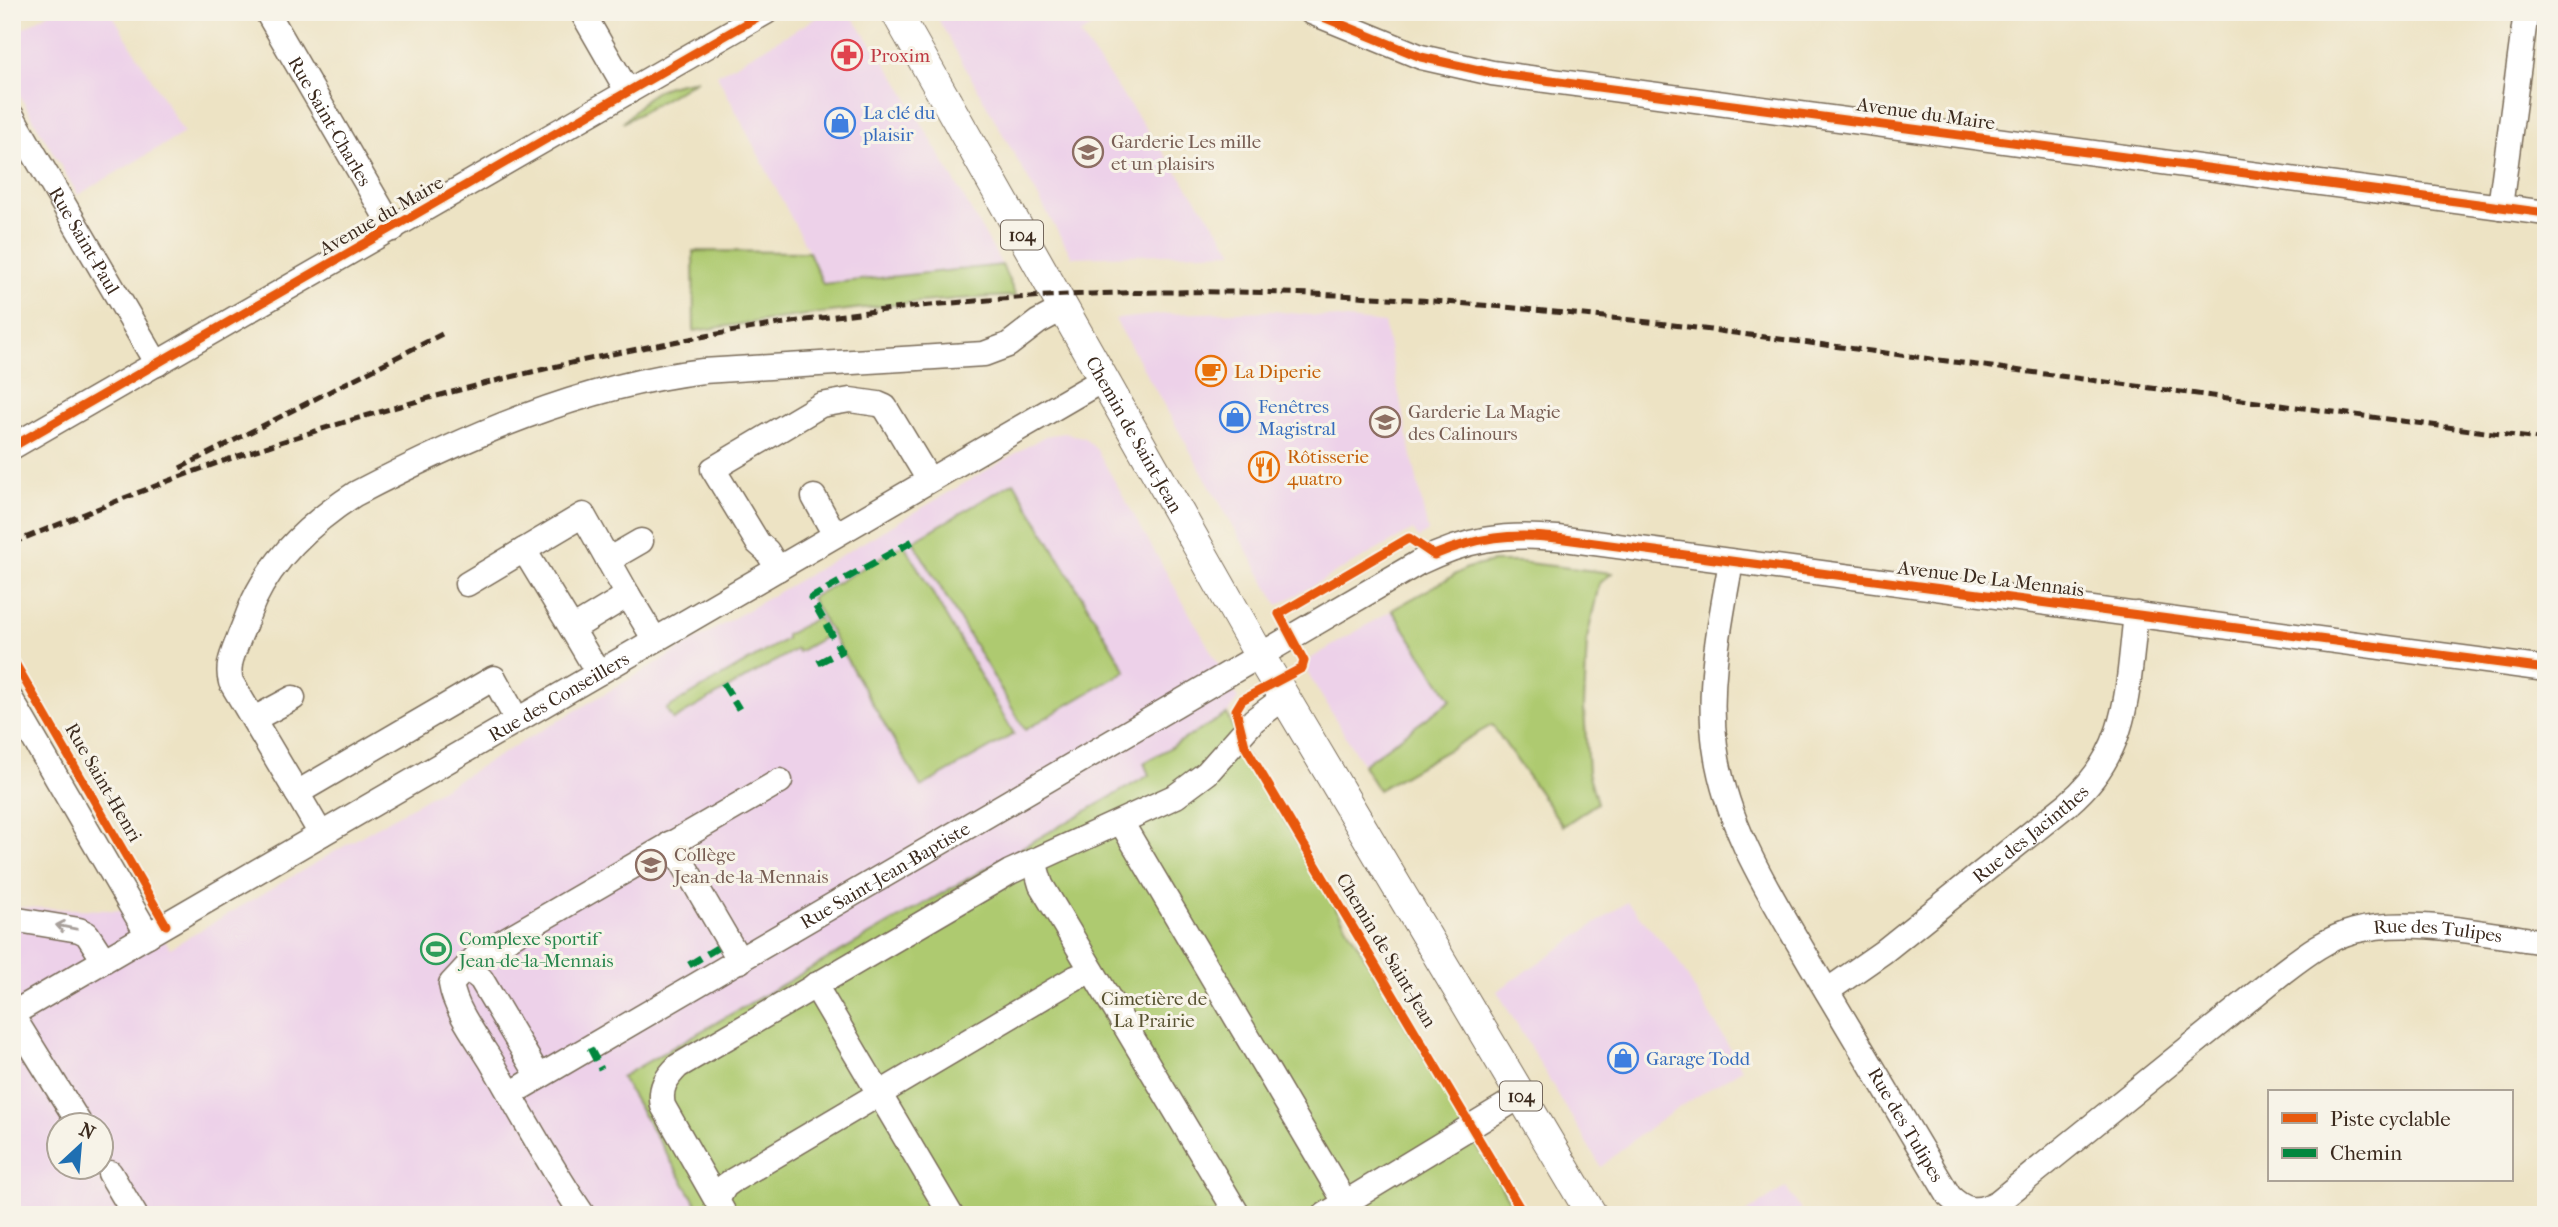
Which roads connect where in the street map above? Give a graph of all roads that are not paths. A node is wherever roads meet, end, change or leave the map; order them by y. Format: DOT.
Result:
graph roads {
  1 [pos="267,12"];
  2 [pos="582,12"];
  3 [pos="766,12"];
  4 [pos="895,12"];
  5 [pos="2526,12"];
  6 [pos="1324,15"];
  7 [pos="628,92"];
  8 [pos="12,116"];
  9 [pos="2500,207"];
  10 [pos="2546,213"];
  11 [pos="393,229"];
  12 [pos="1064,308"];
  13 [pos="157,364"];
  14 [pos="1104,379"];
  15 [pos="12,447"];
  16 [pos="929,480"];
  17 [pos="814,497"];
  18 [pos="764,526"];
  19 [pos="835,535"];
  20 [pos="641,541"];
  21 [pos="524,550"];
  22 [pos="608,560"];
  23 [pos="772,560"];
  24 [pos="1731,562"];
  25 [pos="467,584"];
  26 [pos="628,595"];
  27 [pos="2136,614"];
  28 [pos="572,629"];
  29 [pos="655,640"];
  30 [pos="1260,656"];
  31 [pos="2546,669"];
  32 [pos="598,673"];
  33 [pos="1285,697"];
  34 [pos="293,698"];
  35 [pos="12,701"];
  36 [pos="254,719"];
  37 [pos="517,720"];
  38 [pos="1223,754"];
  39 [pos="1197,757"];
  40 [pos="780,781"];
  41 [pos="297,793"];
  42 [pos="1121,822"];
  43 [pos="321,834"];
  44 [pos="671,843"];
  45 [pos="1034,861"];
  46 [pos="12,919"];
  47 [pos="148,935"];
  48 [pos="2546,942"];
  49 [pos="104,960"];
  50 [pos="740,961"];
  51 [pos="467,968"];
  52 [pos="1092,971"];
  53 [pos="815,985"];
  54 [pos="1827,991"];
  55 [pos="12,1014"];
  56 [pos="539,1077"];
  57 [pos="510,1094"];
  58 [pos="879,1094"];
  59 [pos="1521,1096"];
  60 [pos="73,1112"];
  61 [pos="116,1182"];
  62 [pos="721,1207"];
  63 [pos="1335,1208"];
  64 [pos="135,1215"];
  65 [pos="583,1215"];
  66 [pos="951,1215"];
  67 [pos="1238,1215"];
  68 [pos="1592,1215"];
  1 -- 11 [label="street, Rue Saint-Charles"];
  2 -- 7 [label="street"];
  3 -- 7 [label="street, Avenue du Maire"];
  4 -- 12 [label="main road, Chemin de Saint-Jean / 104"];
  5 -- 9 [label="street"];
  6 -- 9 [label="street, Avenue du Maire"];
  7 -- 11 [label="street, Avenue du Maire"];
  8 -- 13 [label="street, Rue Saint-Paul"];
  9 -- 10 [label="street, Avenue du Maire"];
  11 -- 13 [label="street, Avenue du Maire"];
  12 -- 14 [label="main road, Chemin de Saint-Jean / 104"];
  12 -- 36 [label="street"];
  13 -- 15 [label="street, Avenue du Maire"];
  14 -- 16 [label="street, Rue des Conseillers"];
  14 -- 30 [label="main road, Chemin de Saint-Jean / 104"];
  16 -- 19 [label="street, Rue des Conseillers"];
  16 -- 23 [label="street"];
  17 -- 19 [label="street"];
  18 -- 23 [label="street"];
  19 -- 23 [label="street, Rue des Conseillers"];
  20 -- 22 [label="street"];
  21 -- 22 [label="street"];
  21 -- 25 [label="street"];
  21 -- 28 [label="street"];
  22 -- 26 [label="street"];
  23 -- 29 [label="street, Rue des Conseillers"];
  24 -- 27 [label="street, Avenue De La Mennais"];
  24 -- 30 [label="street, Avenue De La Mennais"];
  24 -- 54 [label="street, Rue des Tulipes"];
  26 -- 28 [label="street"];
  26 -- 29 [label="street"];
  27 -- 31 [label="street, Avenue De La Mennais"];
  27 -- 54 [label="street, Rue des Jacinthes"];
  28 -- 32 [label="street"];
  29 -- 32 [label="street, Rue des Conseillers"];
  30 -- 33 [label="main road, Chemin de Saint-Jean / 104"];
  30 -- 50 [label="street, Rue Saint-Jean-Baptiste"];
  32 -- 37 [label="street, Rue des Conseillers"];
  33 -- 38 [label="street"];
  33 -- 59 [label="main road, Chemin de Saint-Jean / 104"];
  34 -- 36 [label="street"];
  35 -- 47 [label="street, Rue Saint-Henri"];
  36 -- 41 [label="street"];
  37 -- 41 [label="street"];
  37 -- 43 [label="street, Rue des Conseillers"];
  38 -- 39 [label="street"];
  38 -- 42 [label="street"];
  40 -- 44 [label="street"];
  41 -- 43 [label="street"];
  42 -- 45 [label="street"];
  42 -- 63 [label="street"];
  43 -- 47 [label="street, Rue des Conseillers"];
  44 -- 50 [label="street"];
  44 -- 51 [label="street"];
  45 -- 52 [label="street"];
  45 -- 53 [label="street"];
  49 -- 46 [label="street, one-way"];
  47 -- 49 [label="street, Rue des Conseillers"];
  48 -- 54 [label="street, Rue des Tulipes"];
  49 -- 55 [label="street, Rue des Conseillers"];
  50 -- 56 [label="street, Rue Saint-Jean-Baptiste"];
  51 -- 56 [label="street"];
  51 -- 57 [label="street"];
  52 -- 58 [label="street"];
  52 -- 67 [label="street"];
  53 -- 58 [label="street"];
  53 -- 62 [label="street"];
  55 -- 60 [label="street"];
  56 -- 57 [label="street, Rue Saint-Jean-Baptiste"];
  57 -- 65 [label="street"];
  58 -- 62 [label="street"];
  58 -- 66 [label="street"];
  59 -- 63 [label="street"];
  59 -- 68 [label="main road, Chemin de Saint-Jean / 104"];
  61 -- 64 [label="street"];
}
